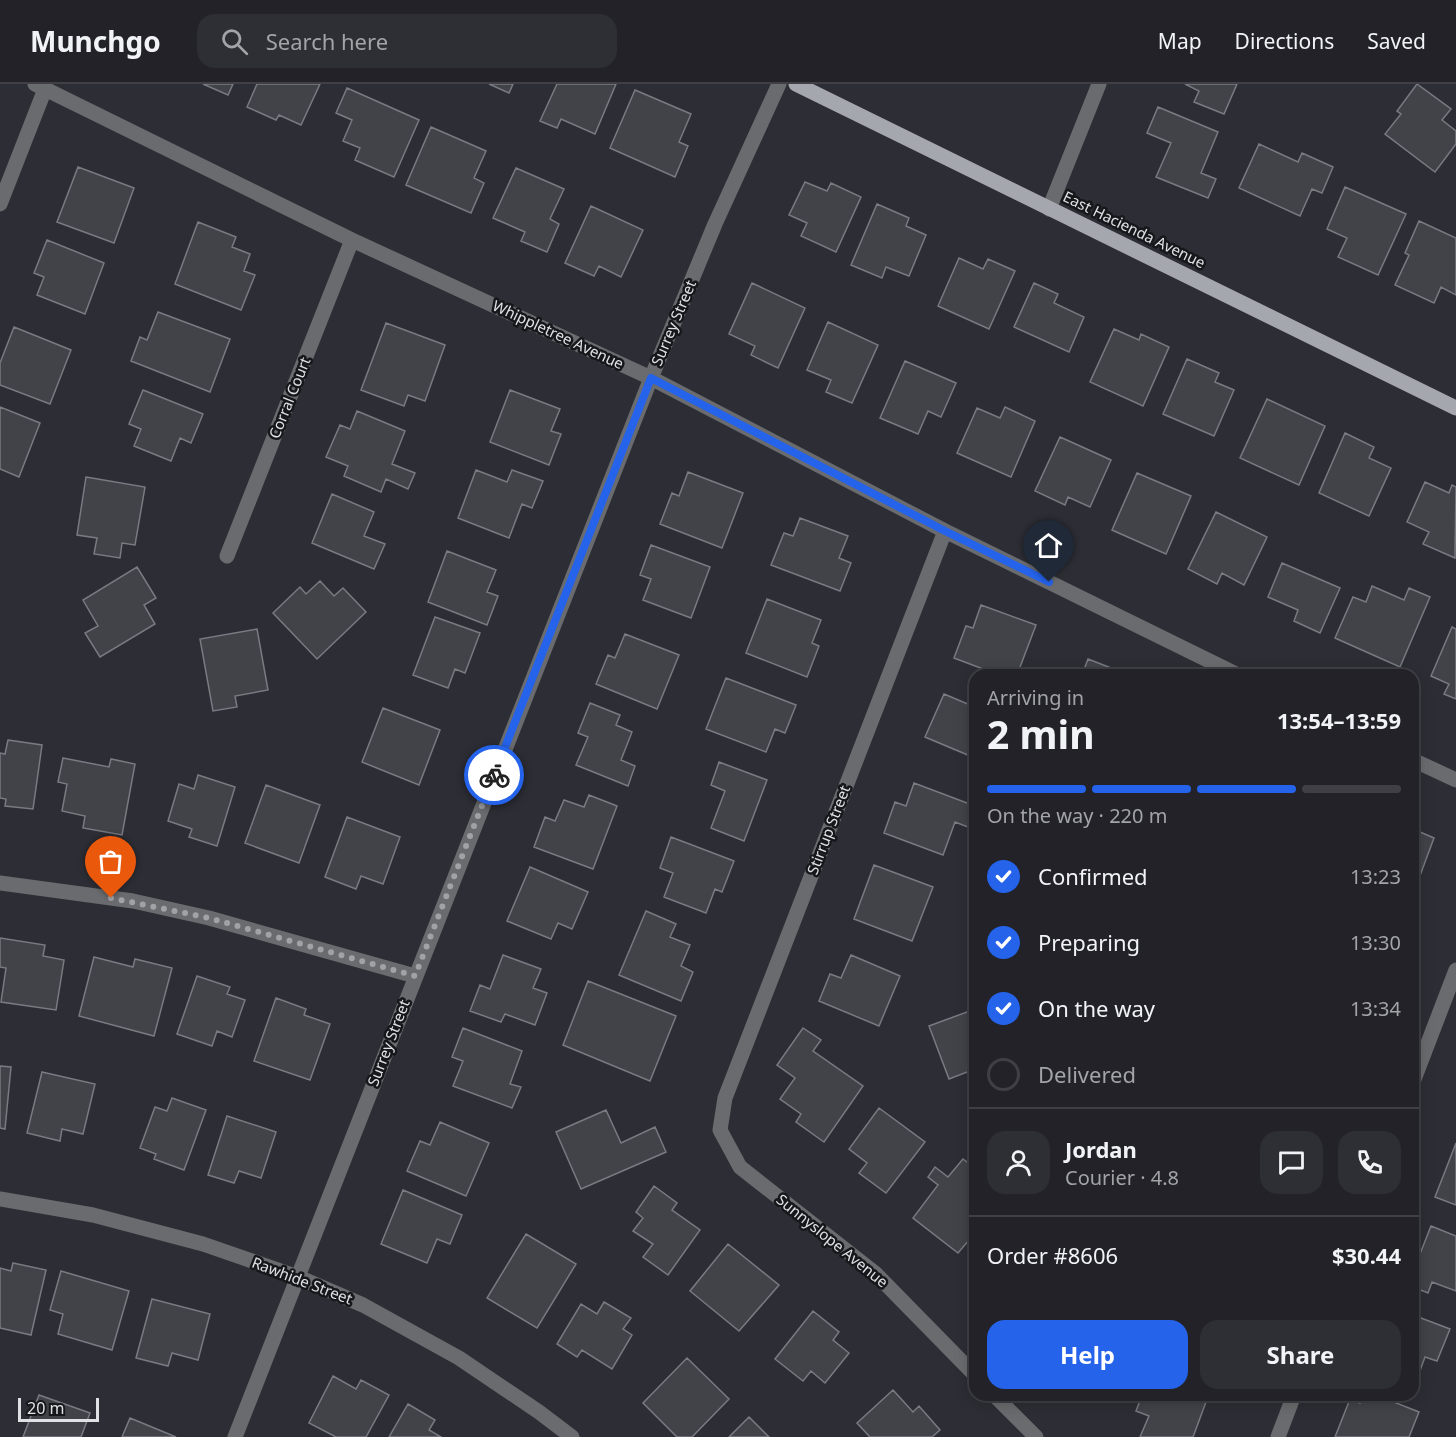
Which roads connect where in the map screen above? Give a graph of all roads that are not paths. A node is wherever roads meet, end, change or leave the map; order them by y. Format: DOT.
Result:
graph roads {
  1 [pos="779,84"];
  2 [pos="796,84"];
  3 [pos="1099,84"];
  4 [pos="40,86"];
  5 [pos="0,204"];
  6 [pos="1049,209"];
  7 [pos="352,240"];
  8 [pos="651,378"];
  9 [pos="1456,408"];
  10 [pos="945,531"];
  11 [pos="227,556"];
  12 [pos="1224,669"];
  13 [pos="1419,763"];
  14 [pos="1456,780"];
  15 [pos="0,883"];
  16 [pos="1456,970"];
  17 [pos="415,976"];
  18 [pos="1419,1067"];
  19 [pos="720,1130"];
  20 [pos="0,1199"];
  21 [pos="298,1277"];
  22 [pos="969,1369"];
  23 [pos="1000,1401"];
  24 [pos="1292,1401"];
  25 [pos="235,1437"];
  26 [pos="572,1437"];
  27 [pos="1036,1437"];
  28 [pos="1278,1437"];
  1 -- 8 [label="street, Surrey Street"];
  2 -- 6 [label="main road, East Hacienda Avenue"];
  3 -- 6 [label="street"];
  4 -- 5 [label="street"];
  4 -- 7 [label="street, Whippletree Avenue"];
  6 -- 9 [label="main road, East Hacienda Avenue"];
  7 -- 8 [label="street, Whippletree Avenue"];
  7 -- 11 [label="street, Corral Court"];
  8 -- 10 [label="street, Whippletree Avenue"];
  8 -- 17 [label="street, Surrey Street"];
  10 -- 12 [label="street, Whippletree Avenue"];
  10 -- 19 [label="street, Stirrup Street"];
  13 -- 14 [label="street"];
  15 -- 17 [label="street"];
  16 -- 18 [label="street"];
  17 -- 21 [label="street, Surrey Street"];
  19 -- 22 [label="street, Sunnyslope Avenue"];
  20 -- 21 [label="street, Rawhide Street"];
  21 -- 25 [label="street, Surrey Street"];
  21 -- 26 [label="street, Rawhide Street"];
  23 -- 27 [label="street"];
  24 -- 28 [label="street"];
}
